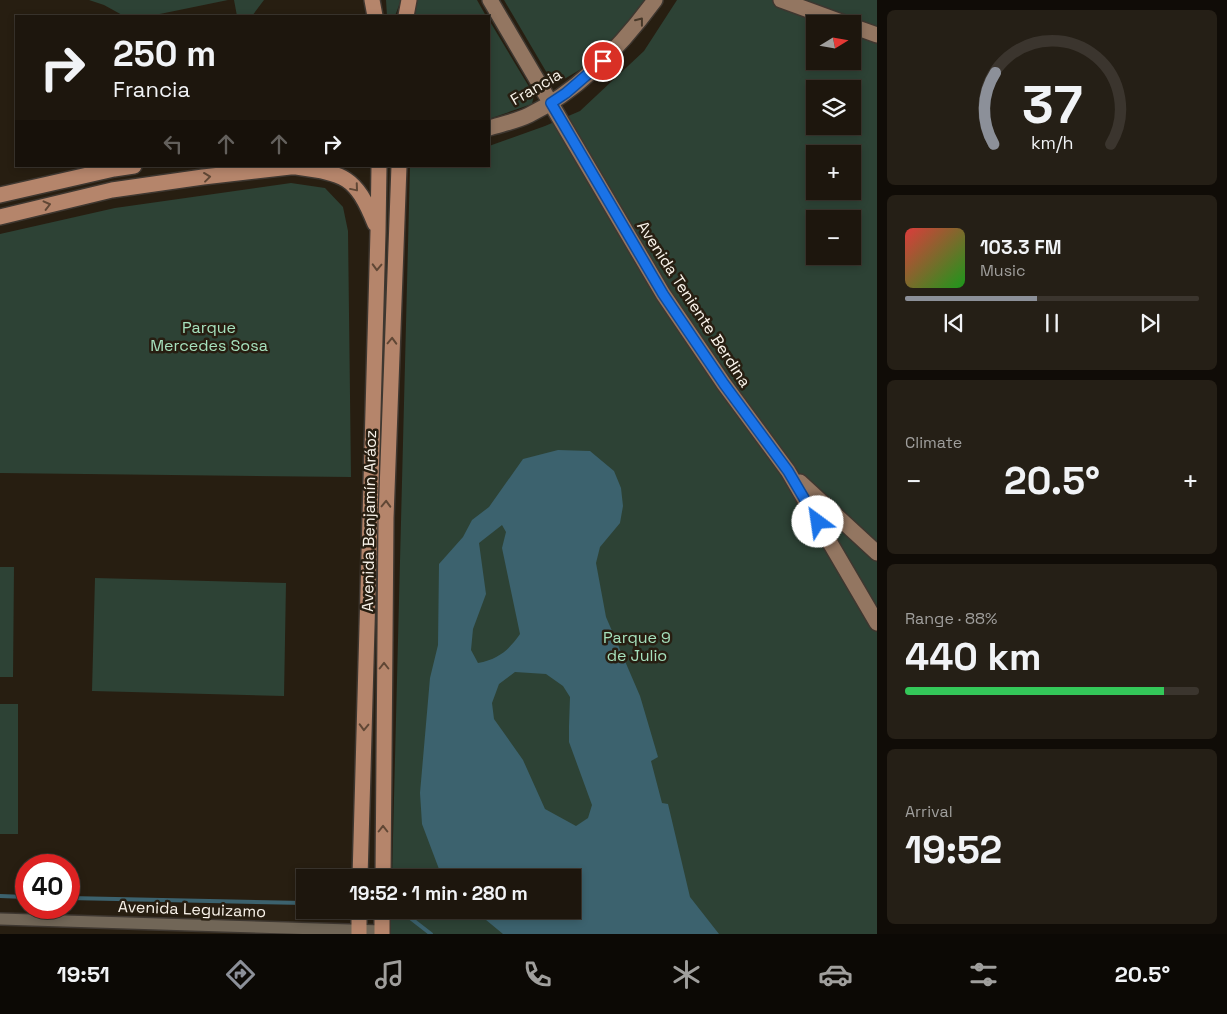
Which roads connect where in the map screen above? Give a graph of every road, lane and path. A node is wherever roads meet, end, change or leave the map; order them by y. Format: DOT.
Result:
graph roads {
  1 [pos="372,0"];
  2 [pos="409,0"];
  3 [pos="490,0"];
  4 [pos="655,0"];
  5 [pos="782,0"];
  6 [pos="375,15"];
  7 [pos="406,15"];
  8 [pos="823,15"];
  9 [pos="861,29"];
  10 [pos="877,35"];
  11 [pos="551,103"];
  12 [pos="490,128"];
  13 [pos="127,167"];
  14 [pos="295,167"];
  15 [pos="378,167"];
  16 [pos="399,167"];
  17 [pos="0,195"];
  18 [pos="0,217"];
  19 [pos="378,232"];
  20 [pos="788,471"];
  21 [pos="877,552"];
  22 [pos="877,623"];
  23 [pos="360,869"];
  24 [pos="383,869"];
  25 [pos="0,919"];
  26 [pos="359,919"];
  27 [pos="382,919"];
  28 [pos="359,932"];
  29 [pos="382,933"];
  1 -- 6 [label="main road"];
  2 -- 7 [label="main road"];
  3 -- 11 [label="street, Avenida Teniente Berdina"];
  11 -- 4 [label="street, Francia, one-way"];
  5 -- 8 [label="street"];
  9 -- 10 [label="street"];
  11 -- 12 [label="street, Francia"];
  11 -- 20 [label="street, Avenida Teniente Berdina"];
  13 -- 17 [label="main road"];
  18 -- 14 [label="main road, one-way"];
  14 -- 19 [label="main road, one-way"];
  15 -- 19 [label="main road, Avenida Benjamín Aráoz"];
  24 -- 16 [label="main road, Avenida Benjamín Aráoz, one-way"];
  19 -- 23 [label="main road, Avenida Benjamín Aráoz, one-way"];
  20 -- 21 [label="street"];
  20 -- 22 [label="street, Avenida Teniente Berdina"];
  25 -- 28 [label="street, Avenida Leguizamo"];
  26 -- 28 [label="main road"];
  27 -- 29 [label="main road"];
  28 -- 29 [label="street, Avenida Leguizamo"];
}
